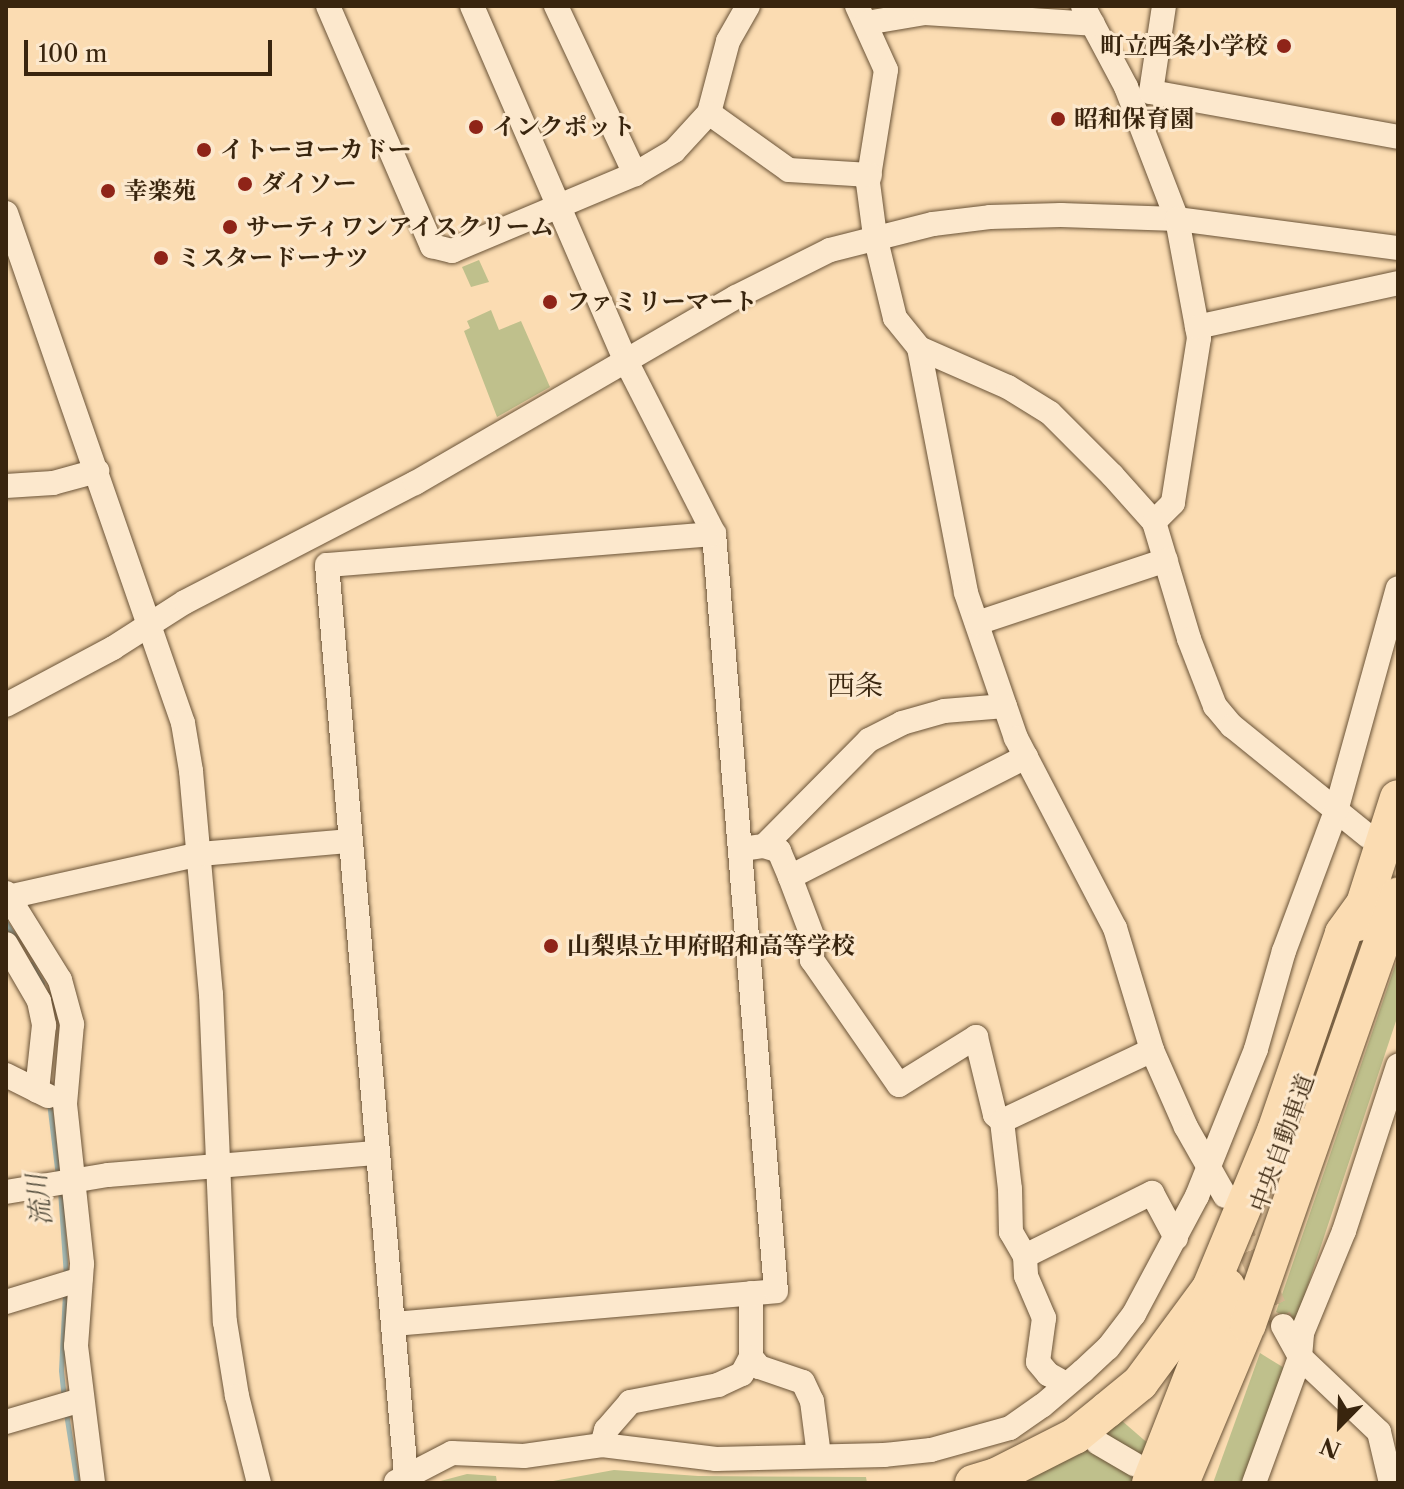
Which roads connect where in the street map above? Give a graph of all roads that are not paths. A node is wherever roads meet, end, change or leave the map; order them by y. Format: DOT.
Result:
graph roads {
  1 [pos="328,6"];
  2 [pos="472,6"];
  3 [pos="556,6"];
  4 [pos="748,6"];
  5 [pos="1164,6"];
  6 [pos="861,14"];
  7 [pos="1088,15"];
  8 [pos="709,113"];
  9 [pos="1398,137"];
  10 [pos="635,174"];
  11 [pos="870,175"];
  12 [pos="557,206"];
  13 [pos="6,213"];
  14 [pos="1177,219"];
  15 [pos="875,236"];
  16 [pos="1398,248"];
  17 [pos="13,256"];
  18 [pos="1398,283"];
  19 [pos="1197,327"];
  20 [pos="919,348"];
  21 [pos="625,359"];
  22 [pos="97,471"];
  23 [pos="6,486"];
  24 [pos="1154,522"];
  25 [pos="714,534"];
  26 [pos="1166,560"];
  27 [pos="1398,588"];
  28 [pos="148,623"];
  29 [pos="977,623"];
  30 [pos="6,705"];
  31 [pos="1005,706"];
  32 [pos="1026,757"];
  33 [pos="1398,798"];
  34 [pos="1336,811"];
  35 [pos="1368,836"];
  36 [pos="350,841"];
  37 [pos="753,848"];
  38 [pos="200,854"];
  39 [pos="790,877"];
  40 [pos="7,895"];
  41 [pos="1382,899"];
  42 [pos="6,944"];
  43 [pos="1152,1050"];
  44 [pos="1398,1066"];
  45 [pos="6,1075"];
  46 [pos="37,1091"];
  47 [pos="65,1104"];
  48 [pos="1002,1121"];
  49 [pos="378,1153"];
  50 [pos="217,1168"];
  51 [pos="1207,1168"];
  52 [pos="73,1179"];
  53 [pos="6,1192"];
  54 [pos="1225,1196"];
  55 [pos="1176,1238"];
  56 [pos="1025,1256"];
  57 [pos="81,1279"];
  58 [pos="751,1293"];
  59 [pos="6,1302"];
  60 [pos="394,1324"];
  61 [pos="1265,1325"];
  62 [pos="751,1357"];
  63 [pos="1300,1357"];
  64 [pos="1060,1390"];
  65 [pos="81,1400"];
  66 [pos="1071,1418"];
  67 [pos="6,1422"];
  68 [pos="1098,1443"];
  69 [pos="602,1445"];
  70 [pos="819,1456"];
  71 [pos="1142,1473"];
  72 [pos="400,1479"];
  73 [pos="93,1483"];
  74 [pos="259,1483"];
  75 [pos="973,1483"];
  76 [pos="1181,1483"];
  77 [pos="1197,1483"];
  78 [pos="1254,1483"];
  79 [pos="1391,1483"];
  1 -- 12 [label="street"];
  2 -- 12 [label="street"];
  3 -- 10 [label="street"];
  4 -- 8 [label="street"];
  5 -- 9 [label="street"];
  6 -- 7 [label="street"];
  6 -- 11 [label="street"];
  7 -- 14 [label="street"];
  8 -- 10 [label="street"];
  8 -- 11 [label="street"];
  10 -- 12 [label="street"];
  11 -- 15 [label="street"];
  12 -- 21 [label="street"];
  13 -- 17 [label="street"];
  14 -- 15 [label="street"];
  14 -- 16 [label="street"];
  14 -- 19 [label="street"];
  15 -- 20 [label="street"];
  15 -- 21 [label="street"];
  17 -- 22 [label="street"];
  18 -- 19 [label="street"];
  19 -- 24 [label="street"];
  20 -- 24 [label="street"];
  20 -- 29 [label="street"];
  21 -- 25 [label="street"];
  21 -- 28 [label="street"];
  22 -- 23 [label="street"];
  22 -- 28 [label="street"];
  24 -- 26 [label="street"];
  25 -- 36 [label="street"];
  25 -- 37 [label="street"];
  26 -- 29 [label="street"];
  26 -- 34 [label="street"];
  27 -- 34 [label="street"];
  28 -- 30 [label="street"];
  28 -- 38 [label="street"];
  29 -- 31 [label="street"];
  31 -- 32 [label="street"];
  31 -- 37 [label="street"];
  32 -- 39 [label="street"];
  32 -- 43 [label="street"];
  33 -- 41 [label="highway, 中央自動車道"];
  34 -- 35 [label="street"];
  34 -- 51 [label="street"];
  36 -- 38 [label="street"];
  36 -- 49 [label="street"];
  37 -- 39 [label="street"];
  37 -- 58 [label="street"];
  38 -- 40 [label="street"];
  38 -- 50 [label="street"];
  39 -- 48 [label="street"];
  40 -- 47 [label="street"];
  41 -- 61 [label="highway, 中央自動車道"];
  41 -- 71 [label="highway, 中央自動車道"];
  41 -- 75 [label="highway"];
  42 -- 46 [label="street"];
  43 -- 48 [label="street"];
  43 -- 51 [label="street"];
  44 -- 63 [label="street"];
  45 -- 46 [label="street"];
  46 -- 47 [label="street"];
  47 -- 52 [label="street"];
  48 -- 56 [label="street"];
  49 -- 50 [label="street"];
  49 -- 60 [label="street"];
  50 -- 52 [label="street"];
  50 -- 74 [label="street"];
  51 -- 54 [label="street"];
  51 -- 55 [label="street"];
  52 -- 53 [label="street"];
  52 -- 57 [label="street"];
  55 -- 56 [label="street"];
  55 -- 64 [label="street"];
  56 -- 64 [label="street"];
  57 -- 59 [label="street"];
  57 -- 65 [label="street"];
  58 -- 60 [label="street"];
  58 -- 62 [label="street"];
  60 -- 72 [label="street"];
  61 -- 63 [label="street"];
  61 -- 76 [label="highway, 中央自動車道"];
  61 -- 77 [label="highway"];
  62 -- 69 [label="street"];
  62 -- 70 [label="street"];
  63 -- 78 [label="street"];
  63 -- 79 [label="street"];
  64 -- 66 [label="street"];
  64 -- 70 [label="street"];
  65 -- 67 [label="street"];
  65 -- 73 [label="street"];
  68 -- 71 [label="street"];
  69 -- 70 [label="street"];
  69 -- 72 [label="street"];
}
